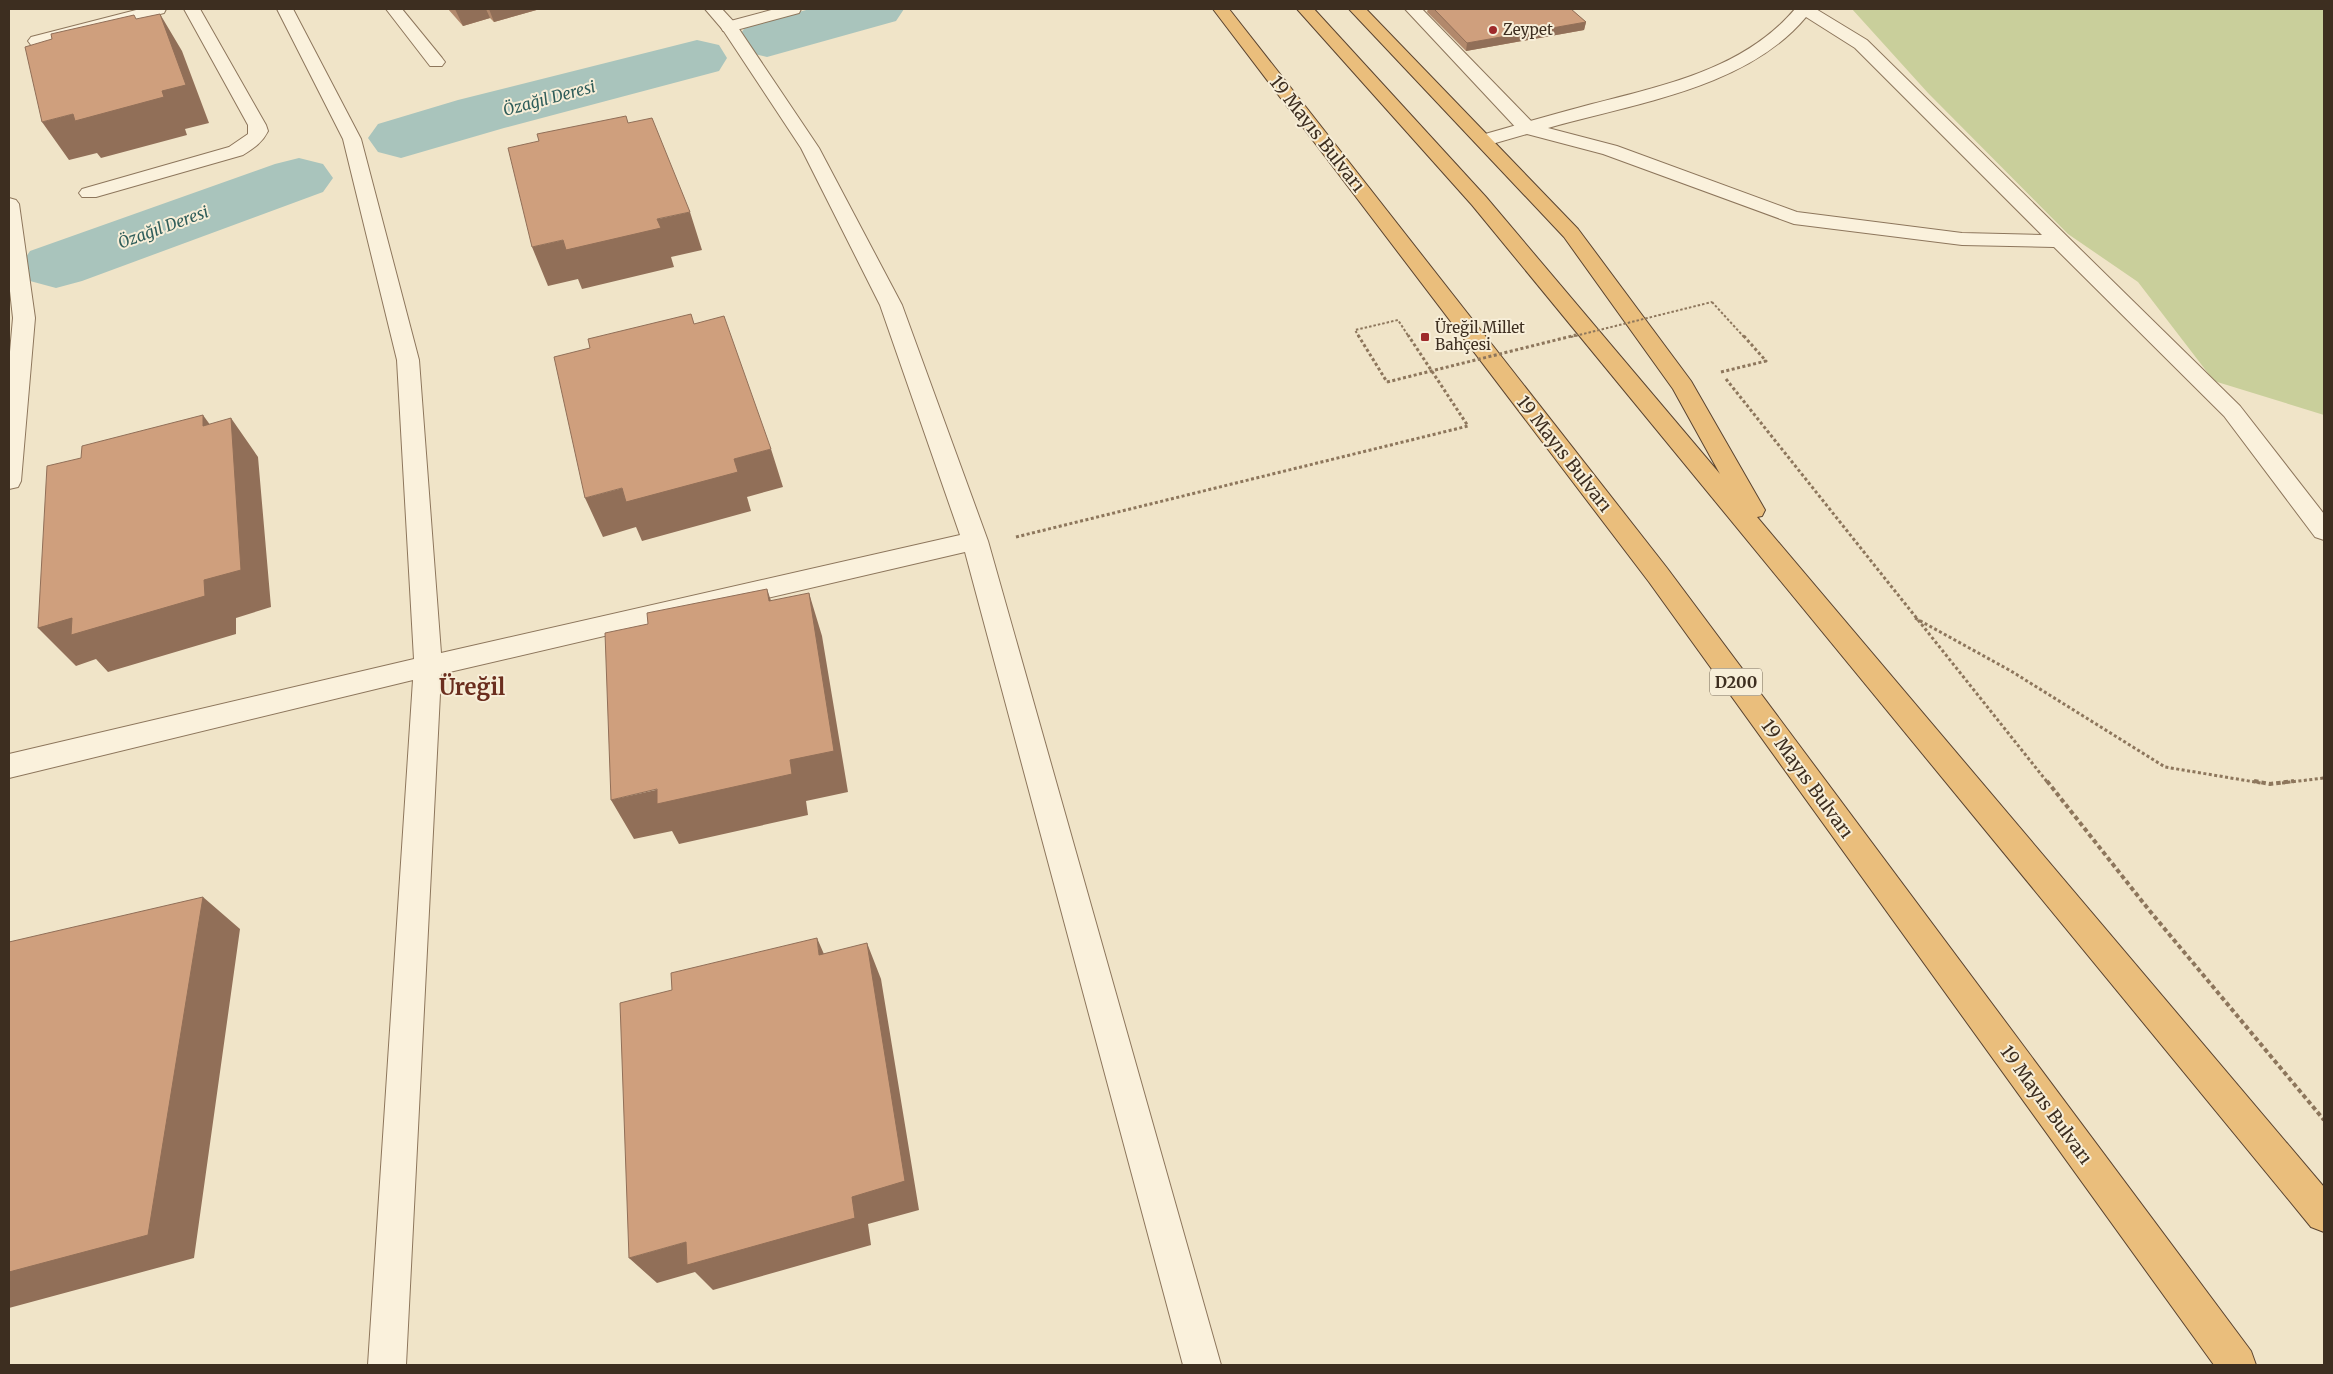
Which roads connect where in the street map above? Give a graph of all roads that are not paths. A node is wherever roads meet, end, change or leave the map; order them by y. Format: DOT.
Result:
graph roads {
  1 [pos="158,9"];
  2 [pos="192,9"];
  3 [pos="285,9"];
  4 [pos="394,9"];
  5 [pos="793,9"];
  6 [pos="1220,9"];
  7 [pos="1305,9"];
  8 [pos="1357,9"];
  9 [pos="1413,9"];
  10 [pos="1804,9"];
  11 [pos="721,18"];
  12 [pos="37,41"];
  13 [pos="436,62"];
  14 [pos="1527,128"];
  15 [pos="1485,140"];
  16 [pos="89,193"];
  17 [pos="9,204"];
  18 [pos="2060,241"];
  19 [pos="9,481"];
  20 [pos="2324,531"];
  21 [pos="975,541"];
  22 [pos="1789,572"];
  23 [pos="428,666"];
  24 [pos="9,766"];
  25 [pos="2324,1214"];
  26 [pos="387,1365"];
  27 [pos="1202,1365"];
  28 [pos="2237,1365"];
  1 -- 12 [label="street"];
  2 -- 16 [label="street"];
  3 -- 23 [label="street"];
  4 -- 13 [label="street"];
  5 -- 11 [label="street"];
  6 -- 28 [label="highway, 19 Mayıs Bulvarı / D200"];
  7 -- 22 [label="highway"];
  8 -- 15 [label="highway"];
  9 -- 14 [label="street"];
  10 -- 14 [label="street"];
  10 -- 18 [label="street"];
  11 -- 21 [label="street"];
  14 -- 15 [label="street"];
  14 -- 18 [label="street"];
  15 -- 22 [label="highway"];
  17 -- 19 [label="street"];
  18 -- 20 [label="street"];
  21 -- 23 [label="street"];
  21 -- 27 [label="street"];
  22 -- 25 [label="highway"];
  23 -- 24 [label="street"];
  23 -- 26 [label="street"];
}
